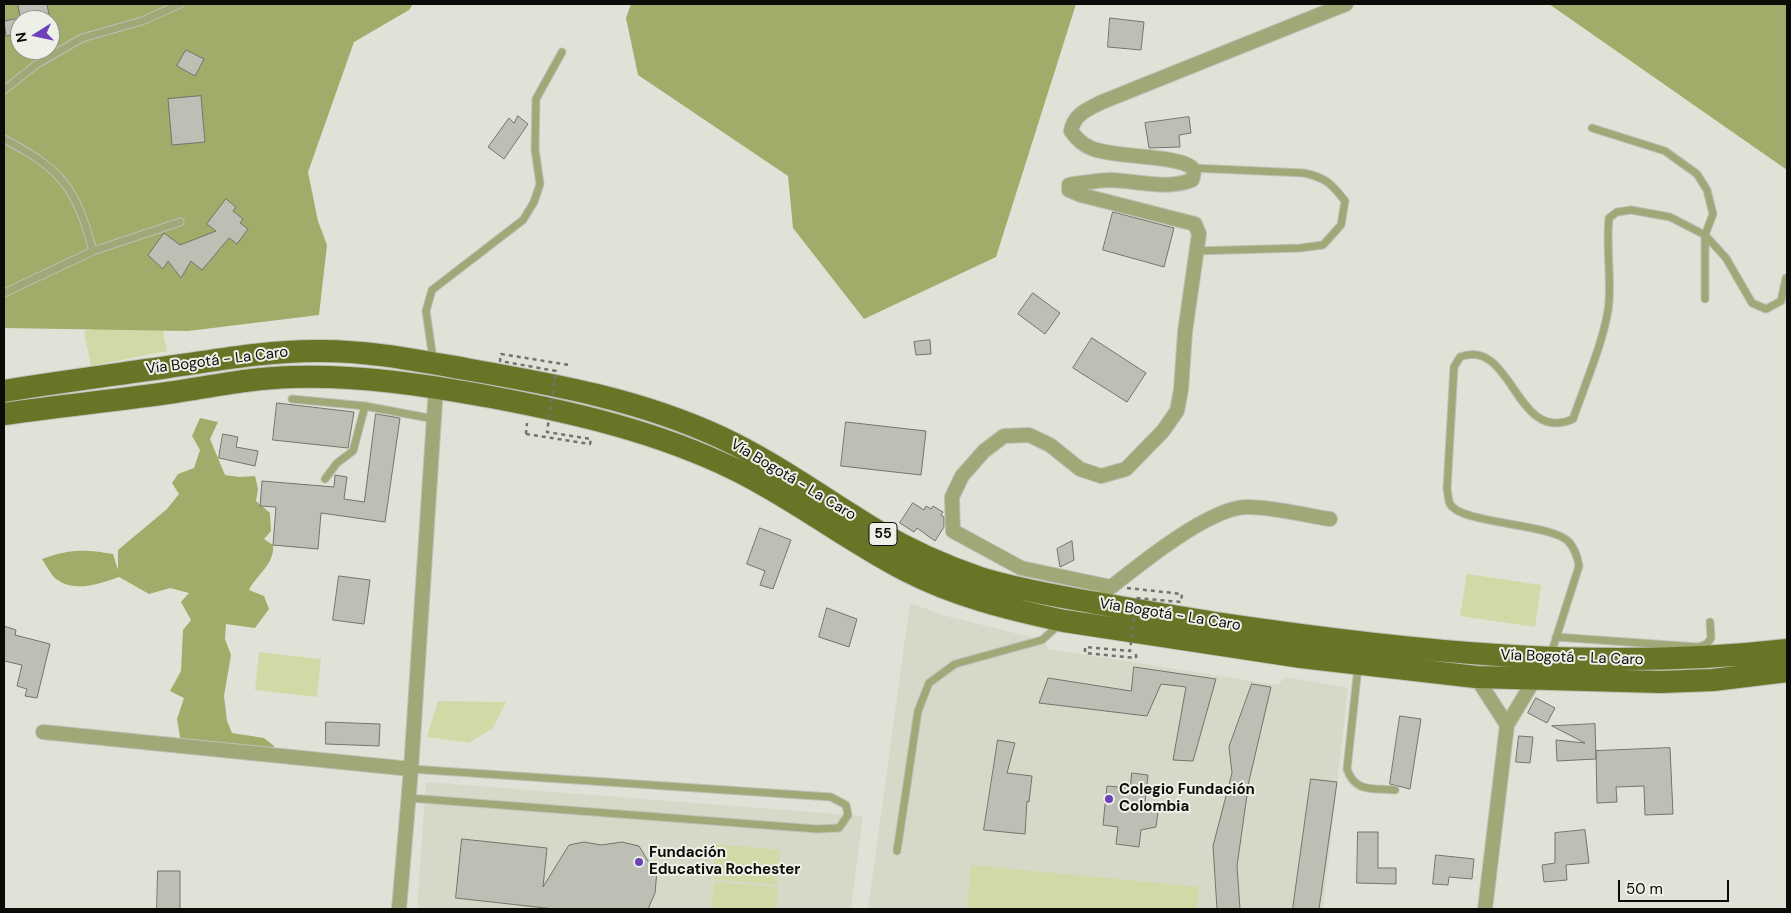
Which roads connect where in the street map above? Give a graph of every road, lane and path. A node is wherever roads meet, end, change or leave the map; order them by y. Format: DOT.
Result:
graph roads {
  1 [pos="180,4"];
  2 [pos="1346,4"];
  3 [pos="562,52"];
  4 [pos="4,90"];
  5 [pos="1592,128"];
  6 [pos="4,139"];
  7 [pos="1192,168"];
  8 [pos="180,222"];
  9 [pos="1705,235"];
  10 [pos="93,251"];
  11 [pos="1196,251"];
  12 [pos="1786,278"];
  13 [pos="4,293"];
  14 [pos="1705,298"];
  15 [pos="434,363"];
  16 [pos="569,365"];
  17 [pos="436,387"];
  18 [pos="4,391"];
  19 [pos="292,399"];
  20 [pos="365,406"];
  21 [pos="4,414"];
  22 [pos="434,419"];
  23 [pos="526,434"];
  24 [pos="325,479"];
  25 [pos="1330,519"];
  26 [pos="1111,587"];
  27 [pos="1127,588"];
  28 [pos="1093,602"];
  29 [pos="1064,621"];
  30 [pos="1710,622"];
  31 [pos="1556,637"];
  32 [pos="1787,650"];
  33 [pos="1136,658"];
  34 [pos="1549,658"];
  35 [pos="1359,664"];
  36 [pos="1787,672"];
  37 [pos="1476,677"];
  38 [pos="1534,680"];
  39 [pos="1507,725"];
  40 [pos="43,732"];
  41 [pos="411,769"];
  42 [pos="1395,790"];
  43 [pos="409,798"];
  44 [pos="897,851"];
  45 [pos="399,909"];
  46 [pos="1485,909"];
  1 -- 4 [label="lane"];
  2 -- 7 [label="street"];
  3 -- 15 [label="lane"];
  5 -- 9 [label="lane"];
  6 -- 10 [label="lane"];
  7 -- 11 [label="street"];
  7 -- 11 [label="lane"];
  8 -- 10 [label="lane"];
  9 -- 12 [label="lane"];
  9 -- 14 [label="lane"];
  9 -- 31 [label="lane"];
  10 -- 13 [label="lane"];
  11 -- 26 [label="street"];
  15 -- 18 [label="main road, Vía Bogotá - La Caro / 55"];
  15 -- 28 [label="main road, Vía Bogotá - La Caro / 55"];
  16 -- 23 [label="path, bridge"];
  17 -- 21 [label="main road, Vía Bogotá - La Caro / 55"];
  17 -- 22 [label="street"];
  17 -- 29 [label="main road, Vía Bogotá - La Caro / 55"];
  19 -- 20 [label="lane"];
  20 -- 22 [label="lane"];
  20 -- 24 [label="lane"];
  22 -- 41 [label="street"];
  25 -- 26 [label="street"];
  26 -- 28 [label="street"];
  27 -- 33 [label="path, bridge"];
  28 -- 34 [label="main road, Vía Bogotá - La Caro / 55"];
  29 -- 35 [label="main road, Vía Bogotá - La Caro / 55"];
  29 -- 44 [label="lane"];
  30 -- 31 [label="lane"];
  31 -- 34 [label="lane"];
  32 -- 34 [label="main road, Vía Bogotá - La Caro / 55"];
  35 -- 37 [label="main road, Vía Bogotá - La Caro / 55"];
  35 -- 42 [label="lane"];
  36 -- 38 [label="main road, Vía Bogotá - La Caro / 55"];
  37 -- 38 [label="main road, Vía Bogotá - La Caro / 55"];
  37 -- 39 [label="street"];
  38 -- 39 [label="street"];
  39 -- 46 [label="street"];
  40 -- 41 [label="street"];
  41 -- 43 [label="street"];
  41 -- 43 [label="lane"];
  43 -- 45 [label="street"];
}
